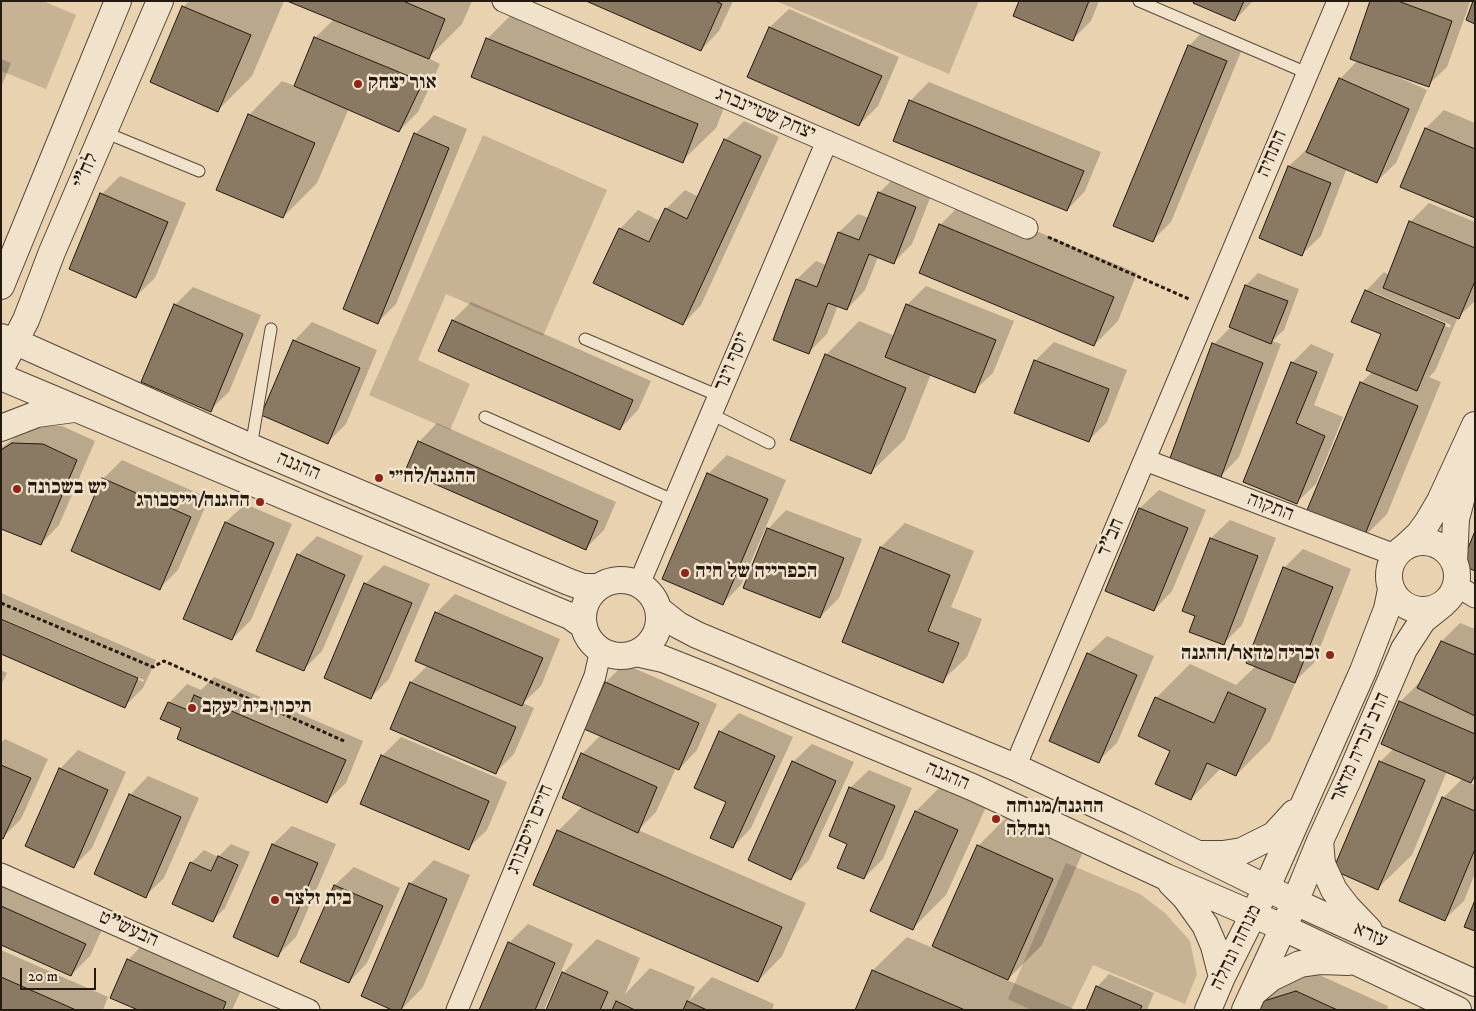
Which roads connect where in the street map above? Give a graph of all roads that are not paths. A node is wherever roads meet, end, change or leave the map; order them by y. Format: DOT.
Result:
graph roads {
  1 [pos="118,1"];
  2 [pos="160,1"];
  3 [pos="503,1"];
  4 [pos="1139,1"];
  5 [pos="1338,1"];
  6 [pos="1307,73"];
  7 [pos="104,132"];
  8 [pos="827,141"];
  9 [pos="199,171"];
  10 [pos="1027,228"];
  11 [pos="24,233"];
  12 [pos="1,262"];
  13 [pos="1,286"];
  14 [pos="1208,308"];
  15 [pos="271,329"];
  16 [pos="8,339"];
  17 [pos="586,339"];
  18 [pos="1,368"];
  19 [pos="1,377"];
  20 [pos="715,405"];
  21 [pos="74,409"];
  22 [pos="485,418"];
  23 [pos="1475,425"];
  24 [pos="1,428"];
  25 [pos="769,443"];
  26 [pos="250,447"];
  27 [pos="1475,449"];
  28 [pos="1145,460"];
  29 [pos="675,501"];
  30 [pos="1400,551"];
  31 [pos="639,584"];
  32 [pos="1457,587"];
  33 [pos="597,588"];
  34 [pos="1391,590"];
  35 [pos="659,610"];
  36 [pos="584,626"];
  37 [pos="599,649"];
  38 [pos="636,653"];
  39 [pos="1015,767"];
  40 [pos="1306,798"];
  41 [pos="1320,841"];
  42 [pos="1198,854"];
  43 [pos="1,874"];
  44 [pos="1166,877"];
  45 [pos="1267,887"];
  46 [pos="1295,902"];
  47 [pos="1253,915"];
  48 [pos="1282,927"];
  49 [pos="1383,942"];
  50 [pos="1354,962"];
  51 [pos="1222,977"];
  52 [pos="1475,983"];
  53 [pos="1248,1002"];
  54 [pos="309,1010"];
  55 [pos="457,1010"];
  56 [pos="1208,1010"];
  57 [pos="1458,1010"];
  1 -- 11 [label="street, לח\"י"];
  2 -- 7 [label="street, לח\"י"];
  3 -- 8 [label="street, יצחק שטיינברג"];
  4 -- 6 [label="lane"];
  5 -- 6 [label="street, התחיה"];
  6 -- 14 [label="street, התחיה"];
  7 -- 9 [label="lane"];
  7 -- 16 [label="street, לח\"י"];
  8 -- 10 [label="street, יצחק שטיינברג"];
  8 -- 20 [label="street, יוסף וינר"];
  11 -- 12 [label="street"];
  11 -- 13 [label="street, לח\"י"];
  14 -- 28 [label="street, חב\"ד"];
  15 -- 26 [label="lane"];
  16 -- 18 [label="street, לח\"י"];
  16 -- 26 [label="street, ההגנה"];
  17 -- 20 [label="lane"];
  19 -- 21 [label="street, ההגנה"];
  20 -- 25 [label="lane"];
  20 -- 29 [label="street, יוסף וינר"];
  21 -- 24 [label="street"];
  21 -- 36 [label="street, ההגנה"];
  22 -- 29 [label="lane"];
  23 -- 30 [label="street"];
  26 -- 33 [label="street, ההגנה"];
  27 -- 32 [label="street"];
  28 -- 30 [label="street, התקוה"];
  28 -- 39 [label="street, חב\"ד"];
  29 -- 31 [label="street, יוסף וינר"];
  30 -- 32 [label="street"];
  30 -- 34 [label="street"];
  31 -- 33 [label="street"];
  31 -- 35 [label="street"];
  32 -- 34 [label="street"];
  32 -- 41 [label="street, הרב זכריה מדאר"];
  33 -- 36 [label="street"];
  34 -- 40 [label="street, הרב זכריה מדאר"];
  35 -- 38 [label="street"];
  35 -- 39 [label="street, ההגנה"];
  36 -- 37 [label="street"];
  37 -- 38 [label="street"];
  37 -- 55 [label="street, חיים וייסבורג"];
  38 -- 44 [label="street, ההגנה"];
  39 -- 42 [label="street, ההגנה"];
  40 -- 42 [label="street"];
  40 -- 45 [label="street, הרב זכריה מדאר"];
  41 -- 46 [label="street, הרב זכריה מדאר"];
  41 -- 49 [label="street"];
  42 -- 45 [label="street, ההגנה"];
  43 -- 54 [label="street, הבעש\"ט"];
  44 -- 47 [label="street, ההגנה"];
  44 -- 51 [label="street"];
  45 -- 46 [label="street, עזרא"];
  45 -- 47 [label="street, מנוחה ונחלה"];
  46 -- 48 [label="street, מנוחה ונחלה"];
  46 -- 49 [label="street, עזרא"];
  47 -- 48 [label="street, עזרא"];
  47 -- 51 [label="street, מנוחה ונחלה"];
  48 -- 50 [label="street, עזרא"];
  48 -- 53 [label="street, מנוחה ונחלה"];
  49 -- 52 [label="street, עזרא"];
  50 -- 53 [label="street"];
  50 -- 57 [label="street, עזרא"];
  51 -- 56 [label="street, מנוחה ונחלה"];
}
